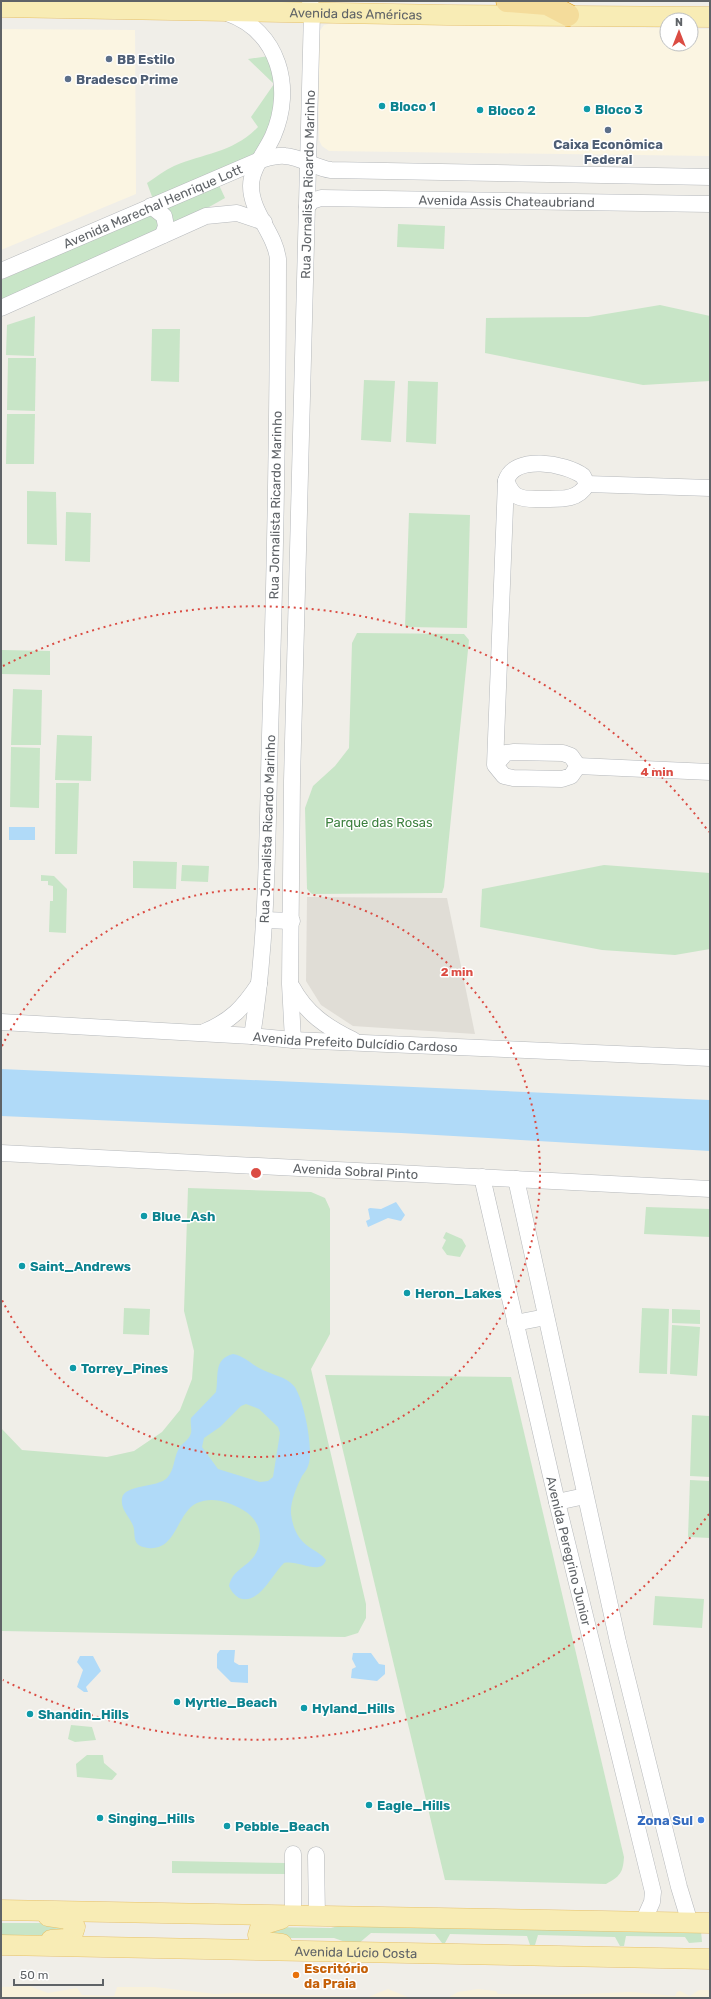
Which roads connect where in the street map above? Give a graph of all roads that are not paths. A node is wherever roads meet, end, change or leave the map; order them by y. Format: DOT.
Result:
graph roads {
  1 [pos="507,1"];
  2 [pos="1,7"];
  3 [pos="311,7"];
  4 [pos="224,12"];
  5 [pos="568,15"];
  6 [pos="710,17"];
  7 [pos="260,160"];
  8 [pos="307,164"];
  9 [pos="357,170"];
  10 [pos="710,177"];
  11 [pos="356,198"];
  12 [pos="710,204"];
  13 [pos="151,206"];
  14 [pos="307,207"];
  15 [pos="264,222"];
  16 [pos="163,235"];
  17 [pos="1,271"];
  18 [pos="1,308"];
  19 [pos="278,376"];
  20 [pos="302,378"];
  21 [pos="506,481"];
  22 [pos="587,484"];
  23 [pos="710,488"];
  24 [pos="274,587"];
  25 [pos="298,587"];
  26 [pos="495,765"];
  27 [pos="578,766"];
  28 [pos="710,772"];
  29 [pos="269,780"];
  30 [pos="292,781"];
  31 [pos="264,920"];
  32 [pos="292,921"];
  33 [pos="261,981"];
  34 [pos="290,984"];
  35 [pos="1,1022"];
  36 [pos="200,1034"];
  37 [pos="252,1036"];
  38 [pos="293,1040"];
  39 [pos="358,1043"];
  40 [pos="710,1058"];
  41 [pos="1,1153"];
  42 [pos="482,1177"];
  43 [pos="516,1178"];
  44 [pos="710,1189"];
  45 [pos="546,1317"];
  46 [pos="515,1323"];
  47 [pos="585,1496"];
  48 [pos="557,1502"];
  49 [pos="293,1854"];
  50 [pos="316,1855"];
  51 [pos="9,1910"];
  52 [pos="293,1916"];
  53 [pos="317,1917"];
  54 [pos="643,1922"];
  55 [pos="690,1922"];
  56 [pos="710,1923"];
  57 [pos="1,1945"];
  58 [pos="324,1950"];
  59 [pos="710,1959"];
  1 -- 5 [label="highway"];
  2 -- 4 [label="main road, Avenida das Américas"];
  3 -- 4 [label="main road, Avenida das Américas"];
  3 -- 5 [label="main road, Avenida das Américas"];
  3 -- 8 [label="street, Rua Jornalista Ricardo Marinho"];
  4 -- 7 [label="street, Rua Jornalista Ricardo Marinho"];
  5 -- 6 [label="main road, Avenida das Américas"];
  7 -- 8 [label="street, Avenida Marechal Henrique Lott"];
  7 -- 13 [label="street, Avenida Marechal Henrique Lott"];
  7 -- 15 [label="street, Rua Jornalista Ricardo Marinho"];
  8 -- 9 [label="street, Avenida Assis Chateaubriand"];
  8 -- 14 [label="street, Rua Jornalista Ricardo Marinho"];
  9 -- 10 [label="street, Avenida Assis Chateaubriand"];
  9 -- 11 [label="street"];
  11 -- 12 [label="street, Avenida Assis Chateaubriand"];
  11 -- 14 [label="street, Avenida Assis Chateaubriand"];
  13 -- 16 [label="street"];
  13 -- 17 [label="street, Avenida Marechal Henrique Lott"];
  14 -- 20 [label="street, Rua Jornalista Ricardo Marinho"];
  15 -- 16 [label="street"];
  15 -- 19 [label="street, Rua Jornalista Ricardo Marinho"];
  16 -- 18 [label="street"];
  19 -- 20 [label="street"];
  19 -- 24 [label="street, Rua Jornalista Ricardo Marinho"];
  20 -- 25 [label="street, Rua Jornalista Ricardo Marinho"];
  21 -- 22 [label="street"];
  21 -- 22 [label="street"];
  21 -- 26 [label="street"];
  22 -- 23 [label="street"];
  24 -- 25 [label="street"];
  24 -- 29 [label="street, Rua Jornalista Ricardo Marinho"];
  25 -- 30 [label="street, Rua Jornalista Ricardo Marinho"];
  26 -- 27 [label="street"];
  26 -- 27 [label="street"];
  27 -- 28 [label="street"];
  29 -- 30 [label="street"];
  29 -- 31 [label="street, Rua Jornalista Ricardo Marinho"];
  30 -- 32 [label="street, Rua Jornalista Ricardo Marinho"];
  31 -- 32 [label="street"];
  31 -- 33 [label="street, Rua Jornalista Ricardo Marinho"];
  32 -- 34 [label="street, Rua Jornalista Ricardo Marinho"];
  33 -- 36 [label="street"];
  33 -- 37 [label="street, Rua Jornalista Ricardo Marinho"];
  34 -- 38 [label="street, Rua Jornalista Ricardo Marinho"];
  34 -- 39 [label="street"];
  35 -- 36 [label="street, Avenida Prefeito Dulcídio Cardoso"];
  36 -- 37 [label="street, Avenida Prefeito Dulcídio Cardoso"];
  37 -- 38 [label="street, Avenida Prefeito Dulcídio Cardoso"];
  38 -- 39 [label="street, Avenida Prefeito Dulcídio Cardoso"];
  39 -- 40 [label="street, Avenida Prefeito Dulcídio Cardoso"];
  41 -- 42 [label="street, Avenida Sobral Pinto"];
  42 -- 43 [label="street, Avenida Sobral Pinto"];
  42 -- 46 [label="street, Avenida Peregrino Junior"];
  43 -- 44 [label="street, Avenida Sobral Pinto"];
  43 -- 45 [label="street, Avenida Peregrino Junior"];
  45 -- 46 [label="street"];
  45 -- 47 [label="street, Avenida Peregrino Junior"];
  46 -- 48 [label="street, Avenida Peregrino Junior"];
  47 -- 48 [label="street"];
  47 -- 55 [label="street, Avenida Peregrino Junior"];
  48 -- 54 [label="street, Avenida Peregrino Junior"];
  49 -- 52 [label="street"];
  50 -- 53 [label="street"];
  51 -- 52 [label="main road"];
  51 -- 57 [label="main road"];
  52 -- 53 [label="main road"];
  52 -- 58 [label="main road"];
  53 -- 54 [label="main road"];
  54 -- 55 [label="main road"];
  55 -- 56 [label="main road"];
  57 -- 58 [label="main road, Avenida Lúcio Costa"];
  58 -- 59 [label="main road, Avenida Lúcio Costa"];
}
